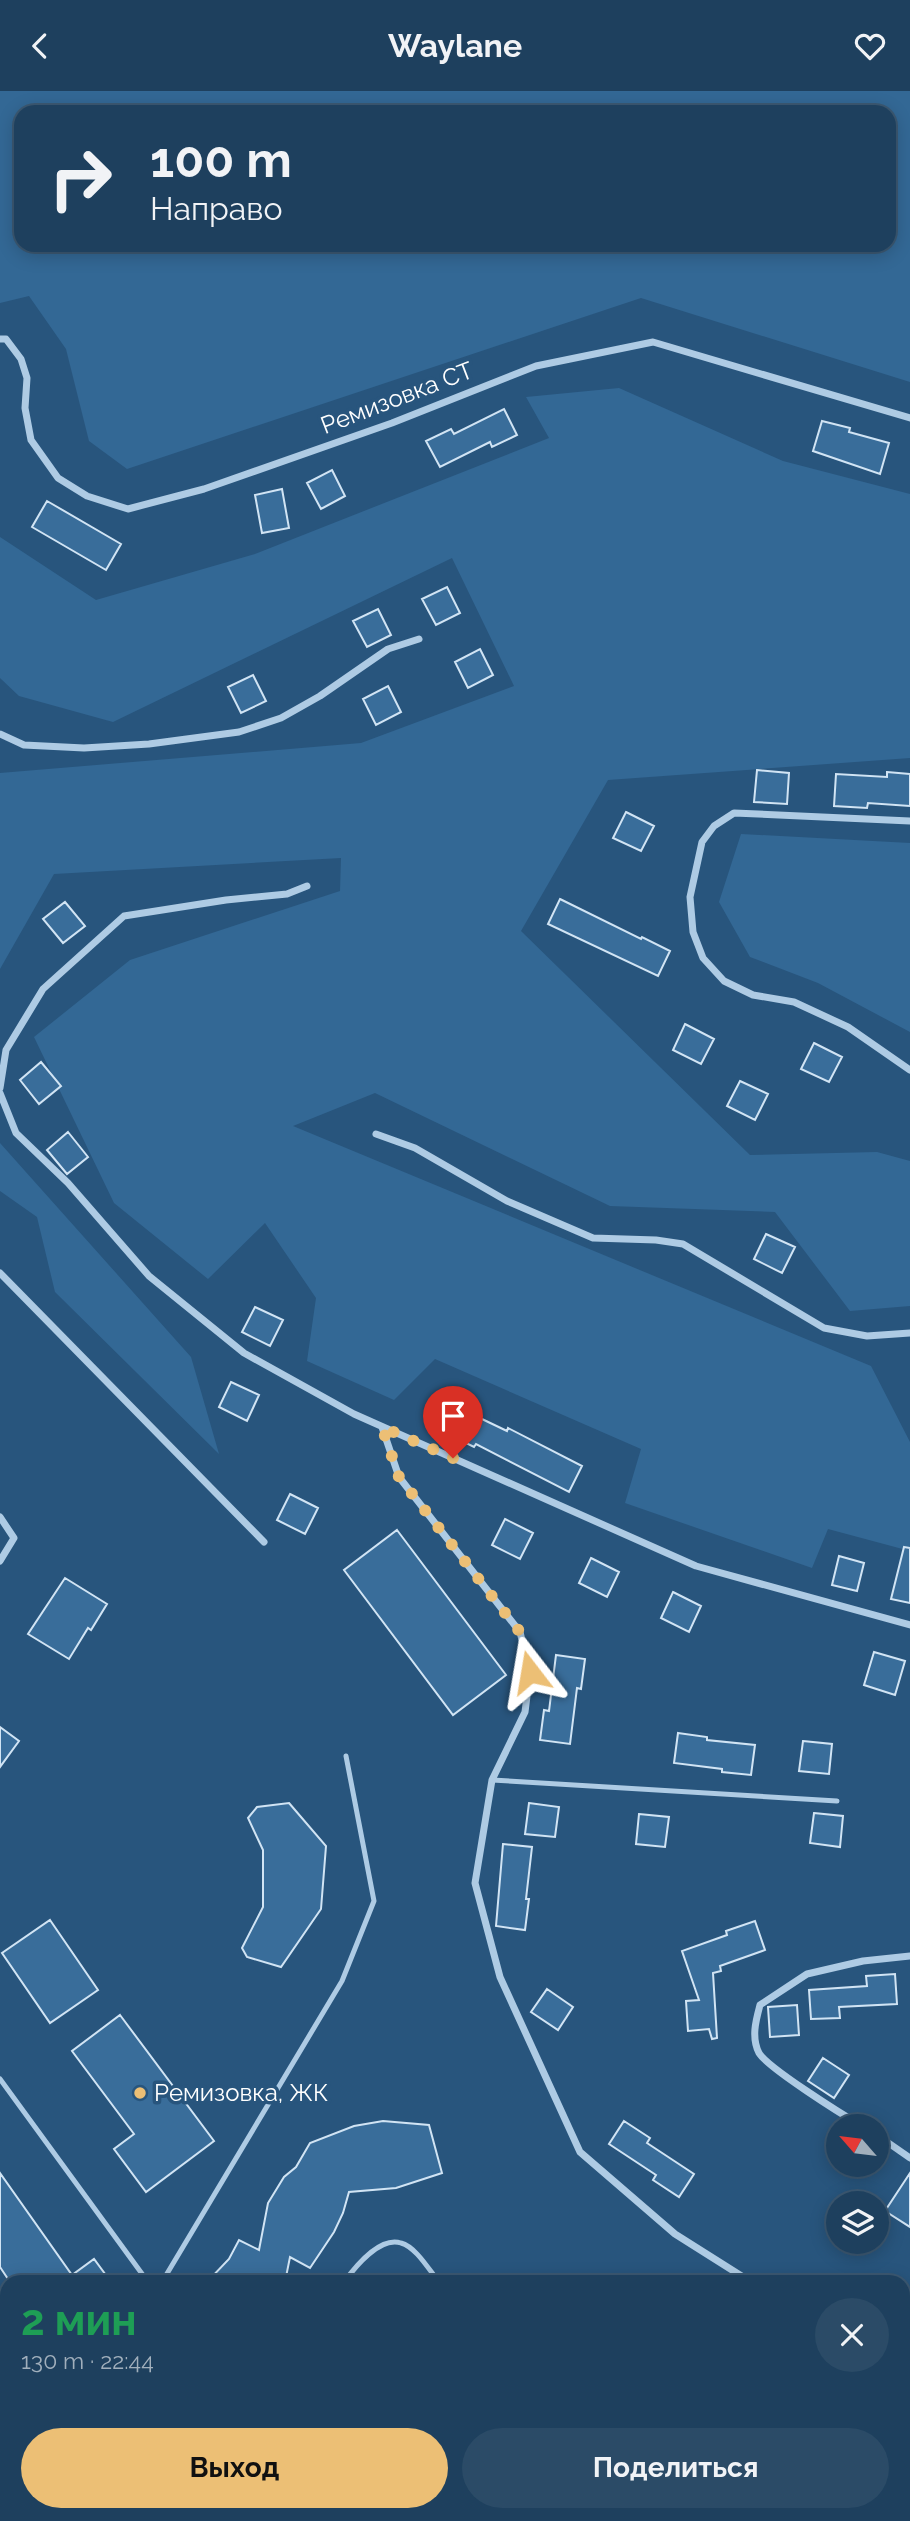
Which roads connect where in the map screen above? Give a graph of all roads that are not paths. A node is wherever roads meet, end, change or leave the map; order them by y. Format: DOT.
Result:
graph roads {
  1 [pos="0,339"];
  2 [pos="910,418"];
  3 [pos="419,639"];
  4 [pos="0,734"];
  5 [pos="910,821"];
  6 [pos="307,886"];
  7 [pos="910,1070"];
  8 [pos="0,1090"];
  9 [pos="376,1134"];
  10 [pos="0,1273"];
  11 [pos="910,1333"];
  12 [pos="382,1427"];
  13 [pos="0,1517"];
  14 [pos="264,1542"];
  15 [pos="0,1561"];
  16 [pos="910,1625"];
  17 [pos="346,1756"];
  18 [pos="492,1780"];
  19 [pos="838,1801"];
  20 [pos="910,1956"];
  21 [pos="0,2079"];
  22 [pos="844,2114"];
  23 [pos="889,2143"];
  24 [pos="910,2158"];
  25 [pos="143,2275"];
  26 [pos="166,2275"];
  27 [pos="350,2275"];
  28 [pos="433,2275"];
  29 [pos="740,2275"];
  1 -- 2 [label="street, Ремизовка СТ"];
  3 -- 4 [label="street"];
  5 -- 7 [label="street"];
  6 -- 8 [label="street"];
  8 -- 12 [label="street"];
  9 -- 11 [label="street"];
  10 -- 14 [label="street"];
  12 -- 16 [label="street"];
  12 -- 18 [label="street"];
  13 -- 15 [label="street"];
  17 -- 26 [label="lane"];
  18 -- 19 [label="lane"];
  18 -- 29 [label="street"];
  20 -- 22 [label="street"];
  21 -- 25 [label="lane"];
  23 -- 24 [label="street"];
  27 -- 28 [label="lane"];
}
